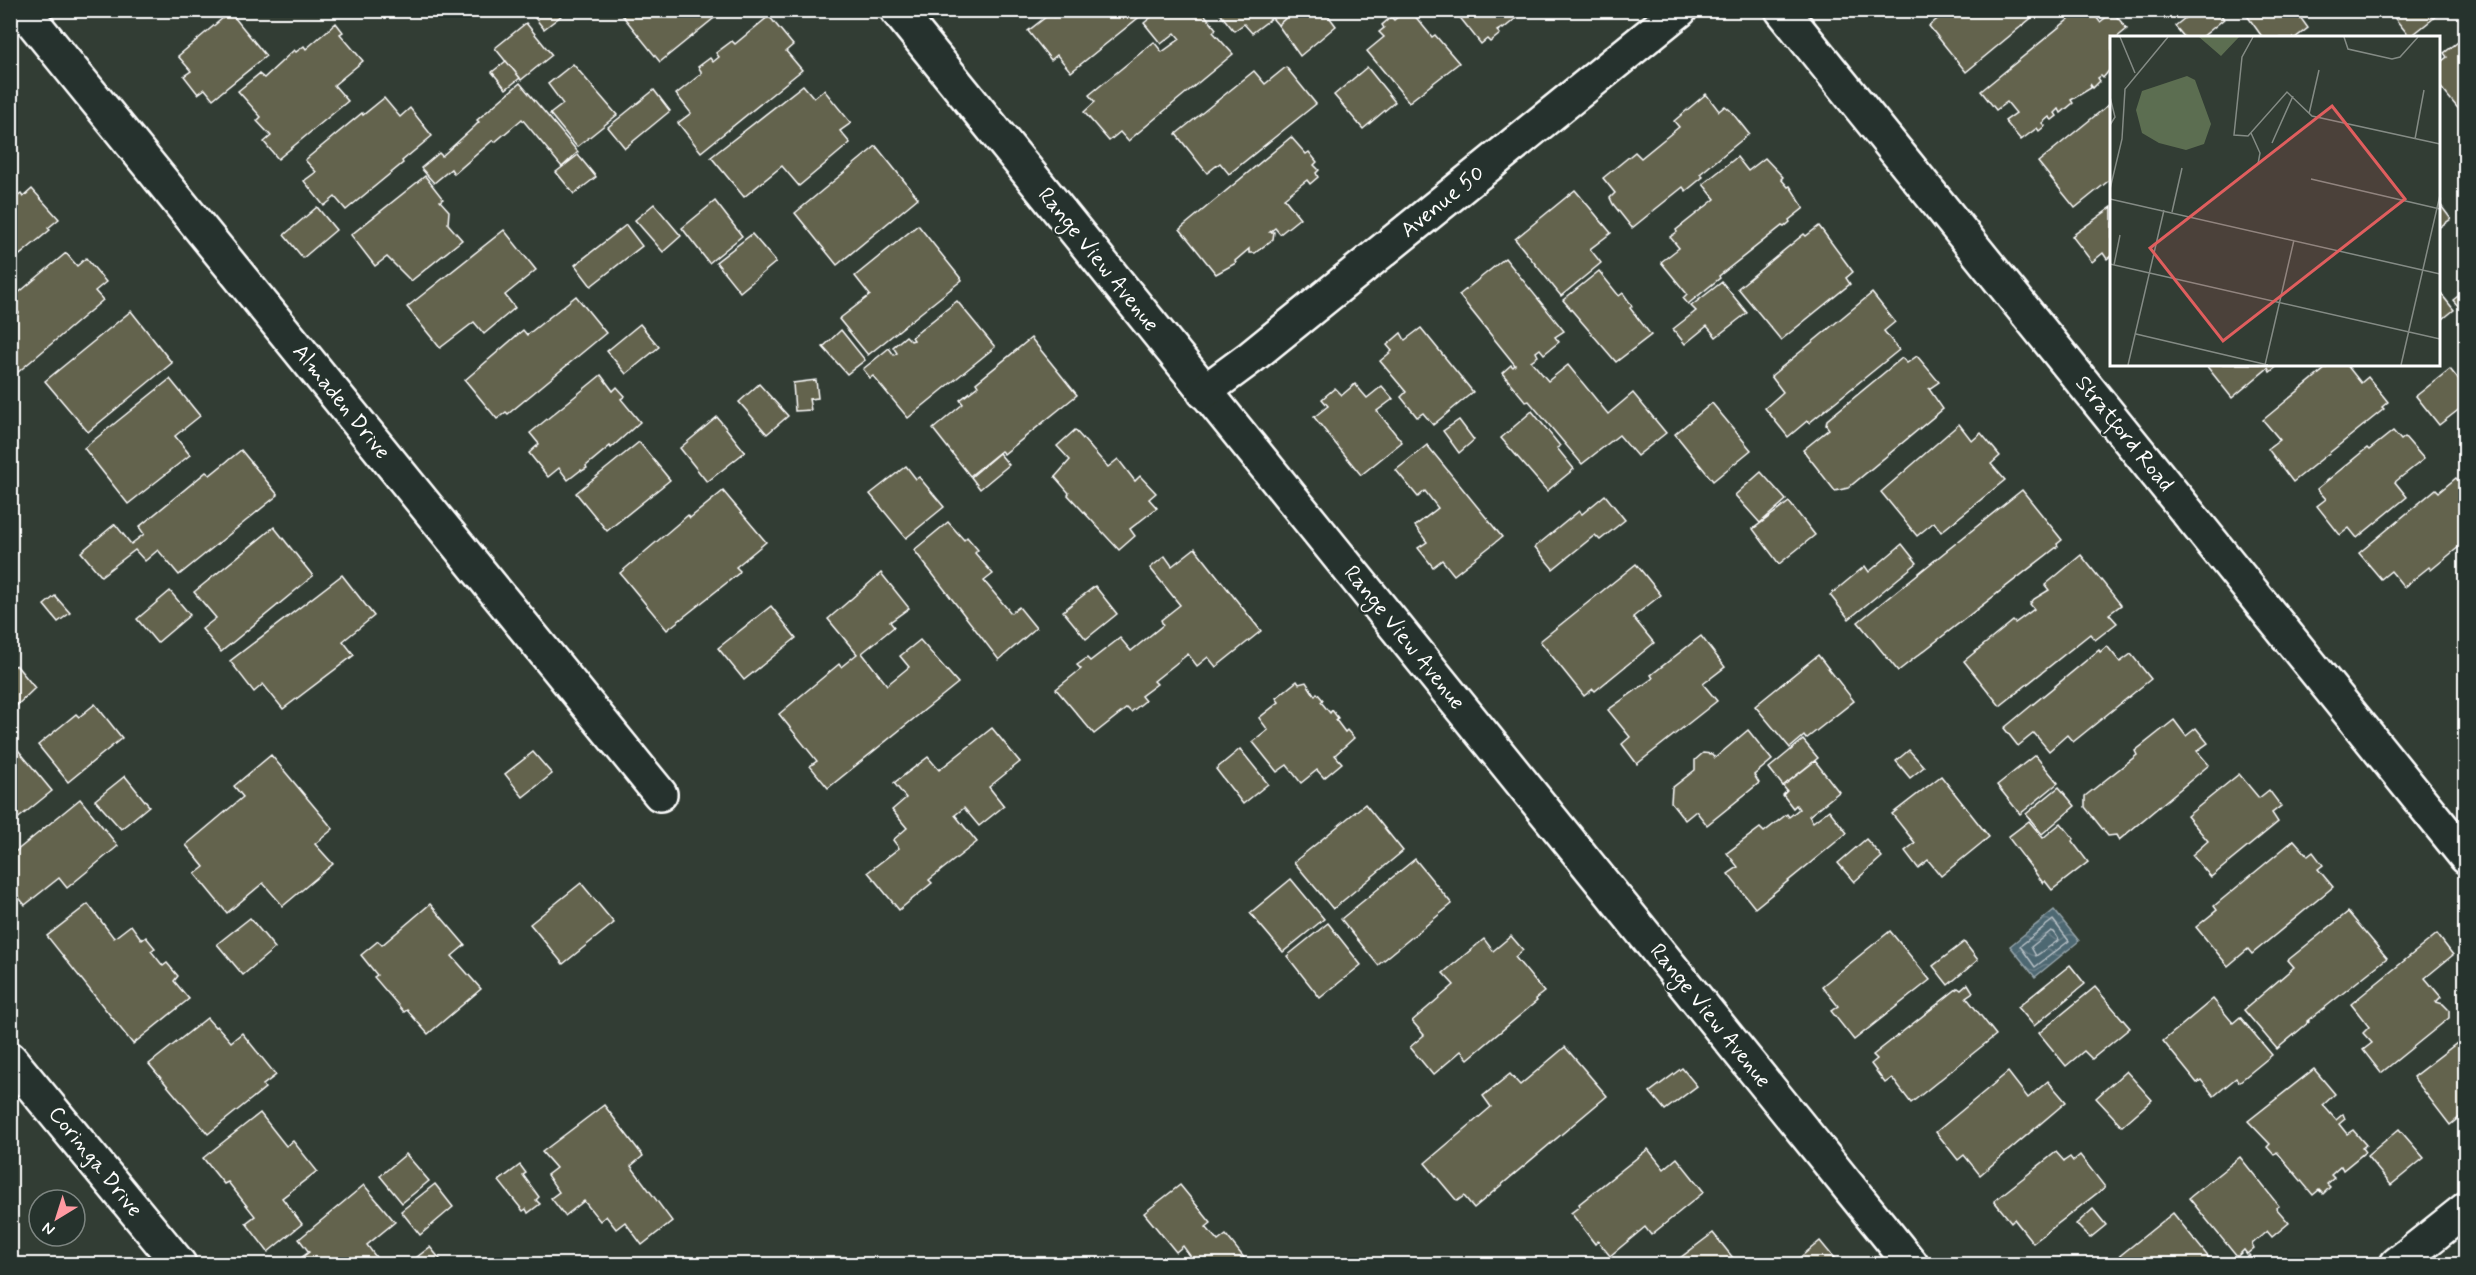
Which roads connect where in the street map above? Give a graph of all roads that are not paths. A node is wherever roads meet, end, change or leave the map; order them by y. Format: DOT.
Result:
graph roads {
  1 [pos="23,10"];
  2 [pos="897,10"];
  3 [pos="1680,10"];
  4 [pos="1782,10"];
  5 [pos="1204,392"];
  6 [pos="660,794"];
  7 [pos="2466,857"];
  8 [pos="10,1059"];
  9 [pos="2466,1209"];
  10 [pos="179,1264"];
  11 [pos="1911,1264"];
  12 [pos="2397,1264"];
  1 -- 6 [label="street, Almaden Drive"];
  2 -- 5 [label="street, Range View Avenue"];
  3 -- 5 [label="street, Avenue 50"];
  4 -- 7 [label="street, Stratford Road"];
  5 -- 11 [label="street, Range View Avenue"];
  8 -- 10 [label="street, Coringa Drive"];
  9 -- 12 [label="street"];
}
